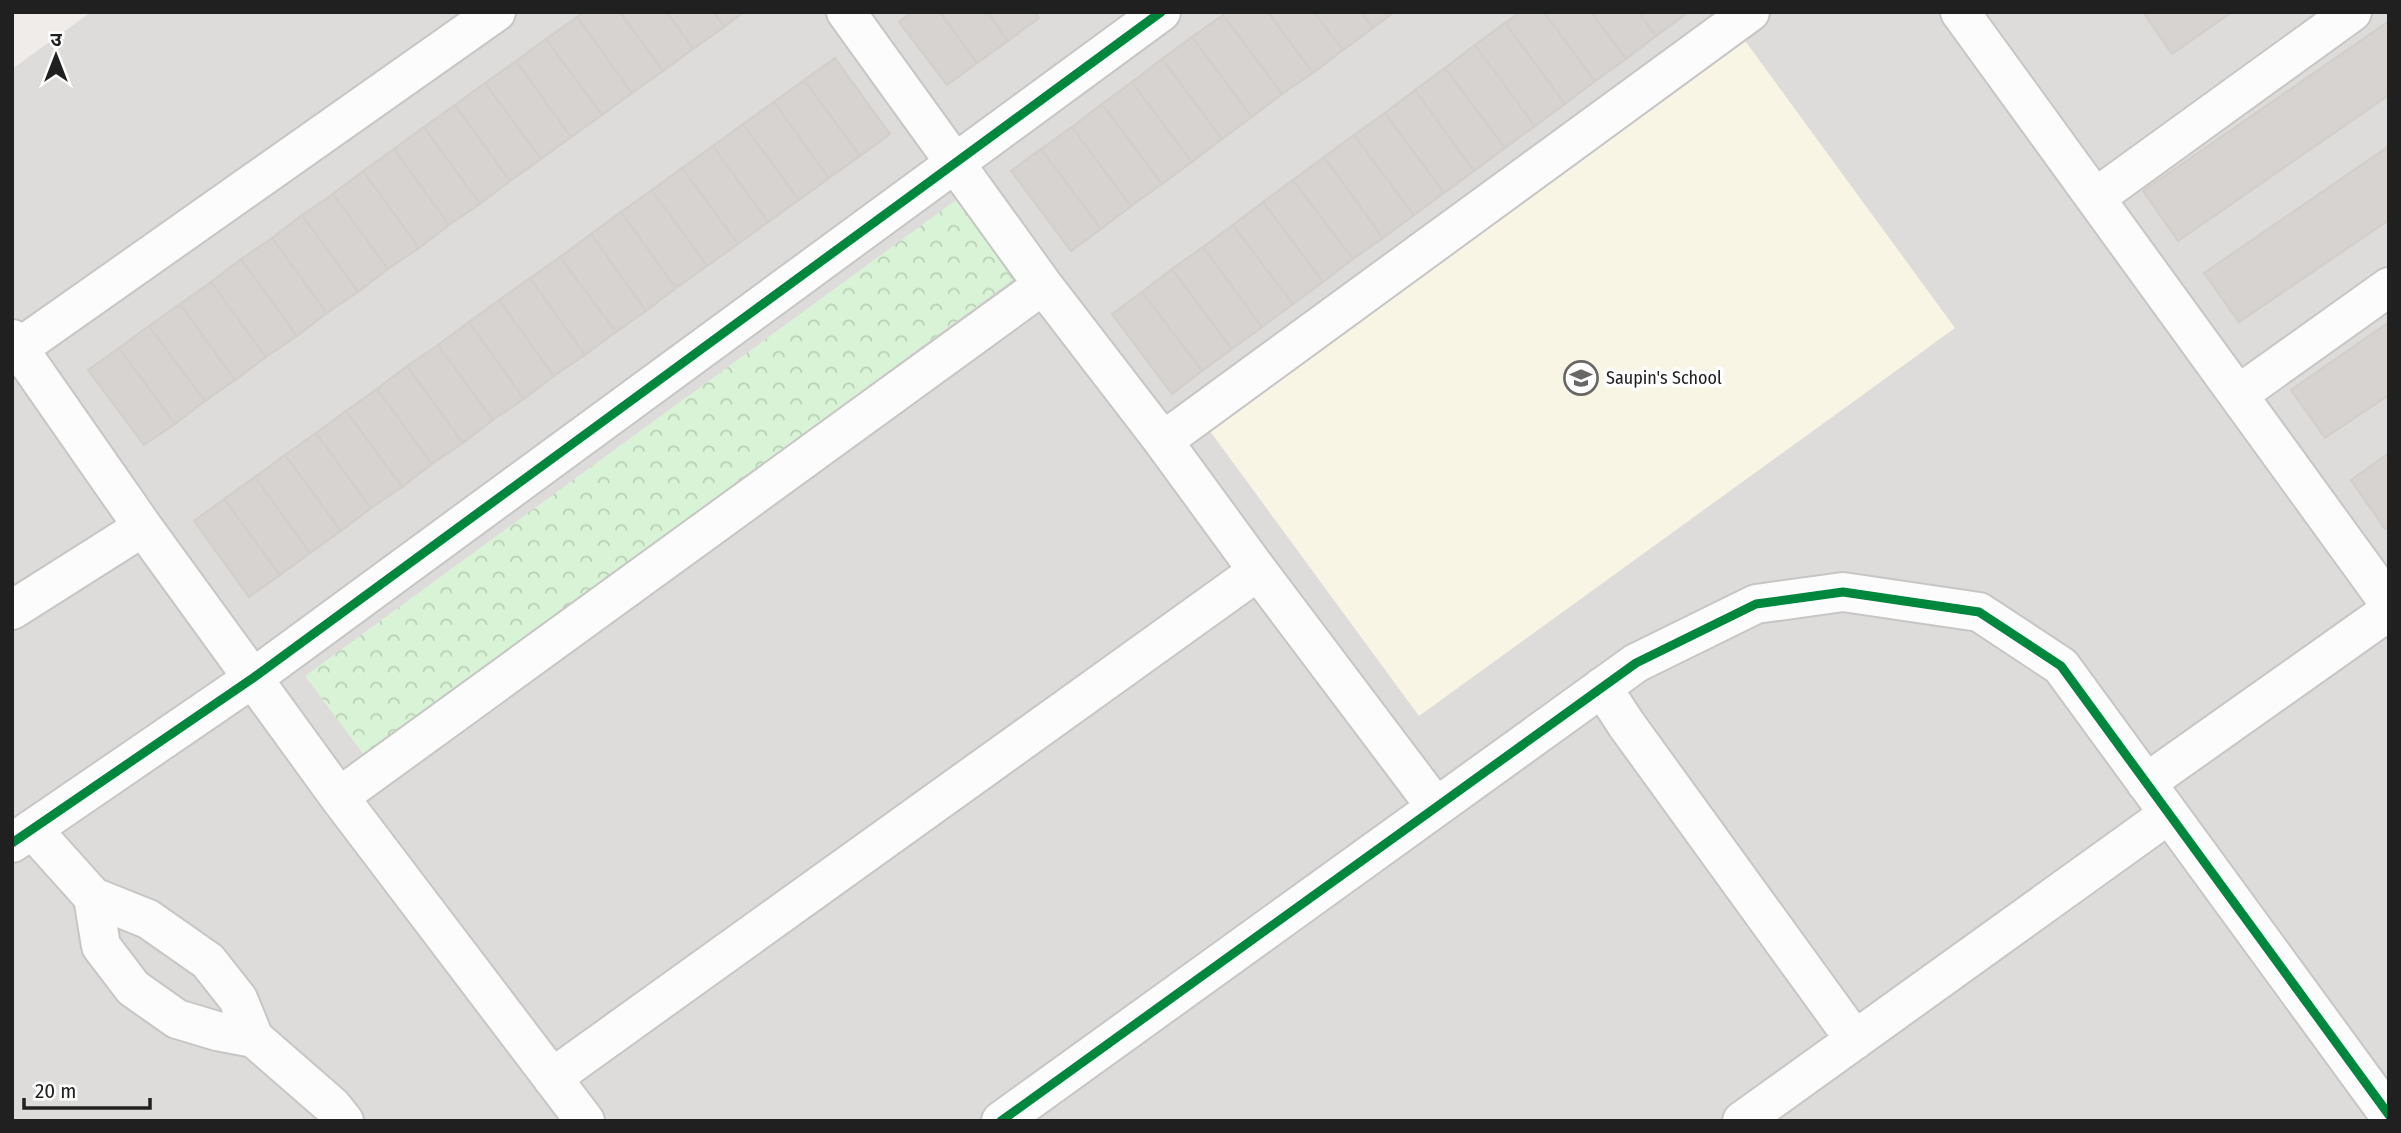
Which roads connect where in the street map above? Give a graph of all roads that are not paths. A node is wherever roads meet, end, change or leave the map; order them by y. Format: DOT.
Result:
graph roads {
  1 [pos="496,12"];
  2 [pos="846,12"];
  3 [pos="1161,12"];
  4 [pos="1750,12"];
  5 [pos="1960,12"];
  6 [pos="2352,12"];
  7 [pos="956,163"];
  8 [pos="2095,198"];
  9 [pos="1043,285"];
  10 [pos="2389,287"];
  11 [pos="16,344"];
  12 [pos="2239,394"];
  13 [pos="1163,441"];
  14 [pos="143,527"];
  15 [pos="1258,571"];
  16 [pos="2389,603"];
  17 [pos="12,610"];
  18 [pos="2389,611"];
  19 [pos="253,678"];
  20 [pos="1602,687"];
  21 [pos="2146,783"];
  22 [pos="339,797"];
  23 [pos="1436,807"];
  24 [pos="2169,814"];
  25 [pos="22,836"];
  26 [pos="93,897"];
  27 [pos="254,1038"];
  28 [pos="1855,1040"];
  29 [pos="552,1078"];
  30 [pos="2389,1115"];
  31 [pos="344,1121"];
  32 [pos="585,1121"];
  33 [pos="1001,1121"];
  34 [pos="1742,1121"];
  1 -- 11 [label="street"];
  2 -- 7 [label="street"];
  3 -- 7 [label="street"];
  4 -- 13 [label="street"];
  5 -- 8 [label="street"];
  6 -- 8 [label="street"];
  7 -- 9 [label="street"];
  7 -- 19 [label="street"];
  8 -- 12 [label="street"];
  9 -- 13 [label="street"];
  9 -- 22 [label="street"];
  10 -- 12 [label="street"];
  11 -- 14 [label="street"];
  12 -- 16 [label="street"];
  13 -- 15 [label="street"];
  14 -- 17 [label="street"];
  14 -- 19 [label="street"];
  15 -- 23 [label="street"];
  15 -- 29 [label="street"];
  18 -- 21 [label="street"];
  19 -- 22 [label="street"];
  19 -- 25 [label="street"];
  20 -- 21 [label="street"];
  20 -- 23 [label="street"];
  20 -- 28 [label="street"];
  21 -- 24 [label="street"];
  22 -- 29 [label="street"];
  23 -- 33 [label="street"];
  24 -- 28 [label="street"];
  24 -- 30 [label="street"];
  25 -- 26 [label="street"];
  26 -- 27 [label="street"];
  26 -- 27 [label="street"];
  27 -- 31 [label="street"];
  28 -- 34 [label="street"];
  29 -- 32 [label="street"];
}
